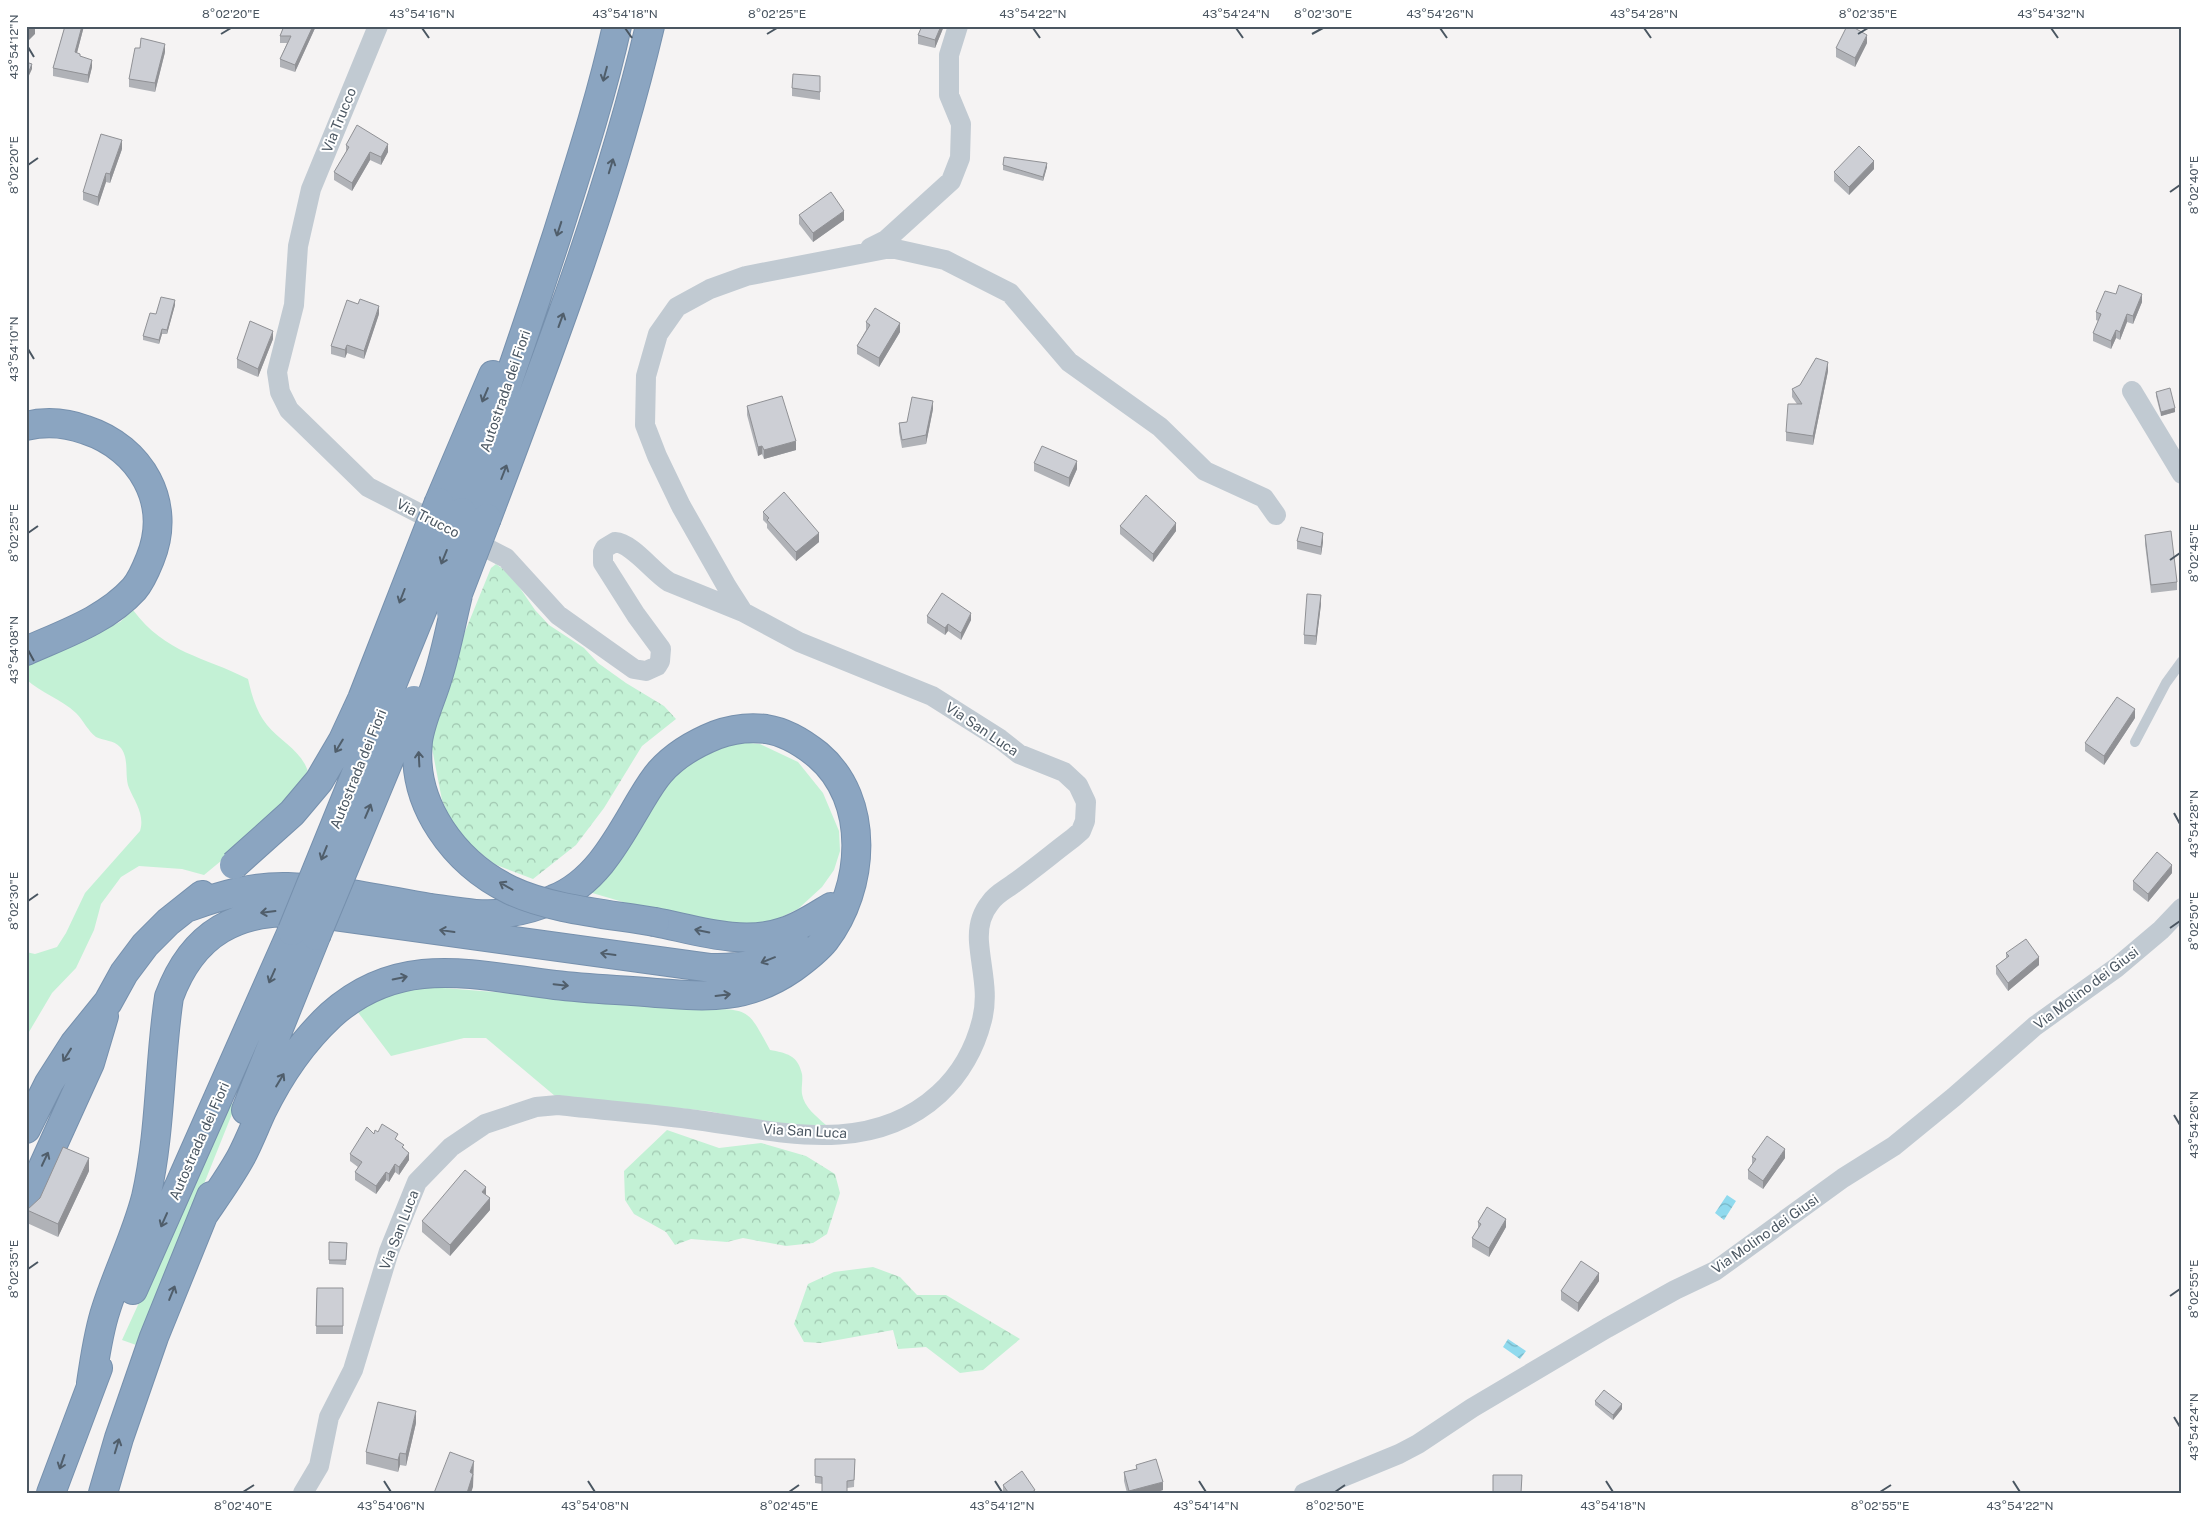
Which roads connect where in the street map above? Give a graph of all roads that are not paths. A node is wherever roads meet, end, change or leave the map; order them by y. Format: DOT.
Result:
graph roads {
  1 [pos="378,26"];
  2 [pos="617,26"];
  3 [pos="650,26"];
  4 [pos="958,26"];
  5 [pos="856,255"];
  6 [pos="2132,391"];
  7 [pos="26,426"];
  8 [pos="2182,474"];
  9 [pos="463,511"];
  10 [pos="1276,515"];
  11 [pos="458,595"];
  12 [pos="743,612"];
  13 [pos="26,651"];
  14 [pos="2182,661"];
  15 [pos="2135,742"];
  16 [pos="852,880"];
  17 [pos="189,907"];
  18 [pos="831,907"];
  19 [pos="2182,908"];
  20 [pos="304,934"];
  21 [pos="108,1002"];
  22 [pos="26,1129"];
  23 [pos="26,1204"];
  24 [pos="204,1214"];
  25 [pos="91,1383"];
  26 [pos="51,1493"];
  27 [pos="103,1493"];
  28 [pos="303,1493"];
  29 [pos="1304,1493"];
  1 -- 12 [label="street, Via Trucco"];
  2 -- 9 [label="highway, Autostrada dei Fiori, one-way"];
  9 -- 3 [label="highway, Autostrada dei Fiori, one-way"];
  4 -- 5 [label="street"];
  5 -- 10 [label="street"];
  5 -- 12 [label="street"];
  6 -- 8 [label="street"];
  7 -- 13 [label="highway"];
  9 -- 11 [label="highway, Autostrada dei Fiori, bridge"];
  9 -- 17 [label="highway, one-way, bridge"];
  9 -- 20 [label="highway, Autostrada dei Fiori, one-way, bridge"];
  18 -- 11 [label="highway, one-way, bridge"];
  20 -- 11 [label="highway, Autostrada dei Fiori, one-way, bridge"];
  12 -- 28 [label="street, Via San Luca"];
  14 -- 15 [label="lane"];
  16 -- 17 [label="highway"];
  16 -- 18 [label="highway"];
  24 -- 16 [label="highway, one-way"];
  17 -- 21 [label="highway"];
  18 -- 25 [label="highway, one-way"];
  19 -- 29 [label="street, Via Molino dei Giusi"];
  20 -- 24 [label="highway, Autostrada dei Fiori"];
  20 -- 25 [label="highway, Autostrada dei Fiori, one-way"];
  21 -- 22 [label="highway, one-way"];
  23 -- 21 [label="highway, one-way"];
  27 -- 24 [label="highway, Autostrada dei Fiori, one-way"];
  25 -- 26 [label="highway, Autostrada dei Fiori, one-way"];
}
